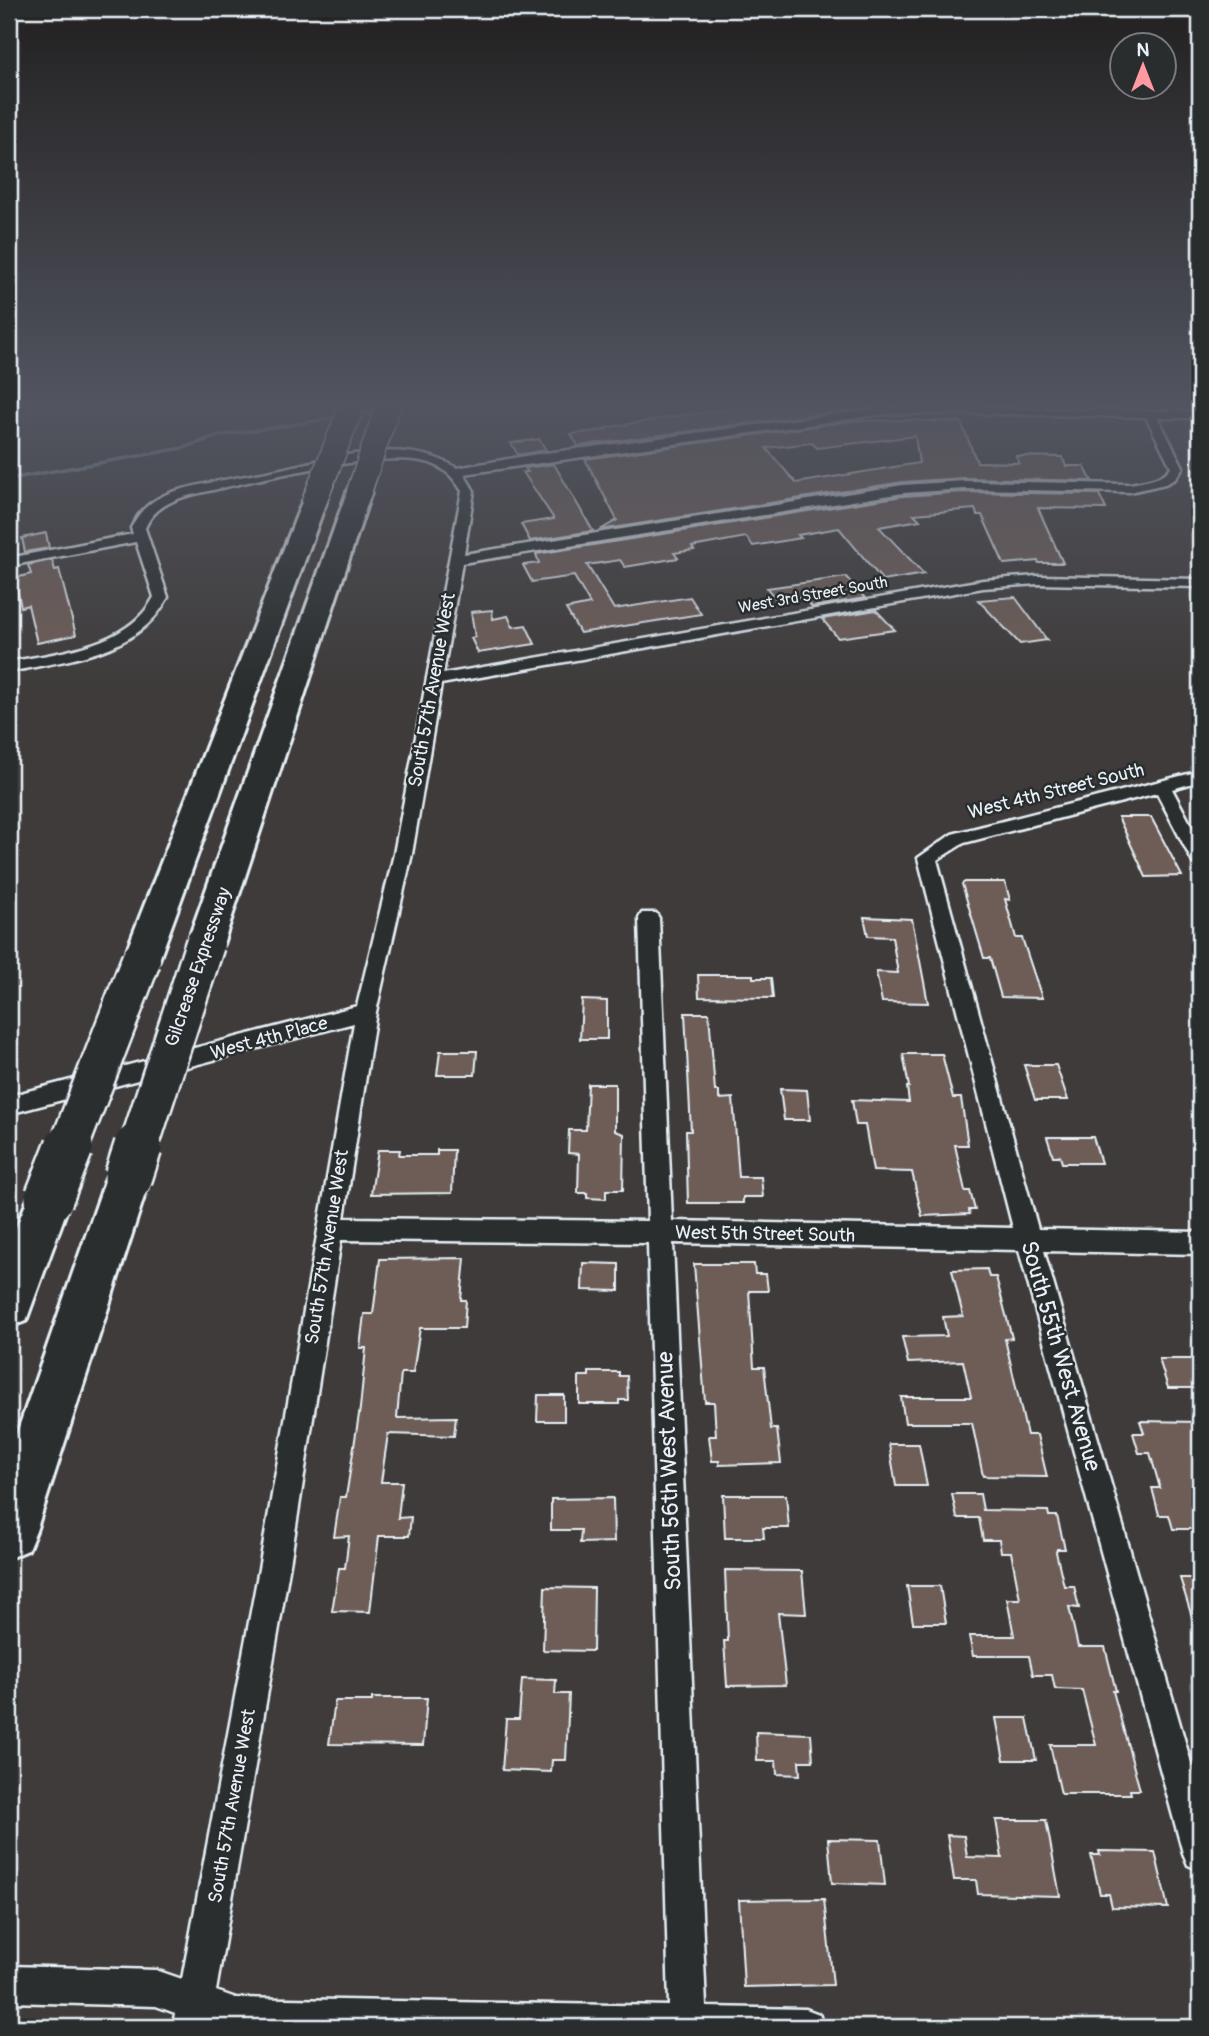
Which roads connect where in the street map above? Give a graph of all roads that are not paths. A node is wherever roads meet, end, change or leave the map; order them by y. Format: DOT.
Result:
graph roads {
  1 [pos="168,498"];
  2 [pos="316,498"];
  3 [pos="357,498"];
  4 [pos="467,498"];
  5 [pos="846,498"];
  6 [pos="139,537"];
  7 [pos="454,560"];
  8 [pos="9,562"];
  9 [pos="1200,583"];
  10 [pos="9,667"];
  11 [pos="435,680"];
  12 [pos="1200,776"];
  13 [pos="1162,786"];
  14 [pos="927,858"];
  15 [pos="1200,859"];
  16 [pos="649,918"];
  17 [pos="366,1012"];
  18 [pos="9,1105"];
  19 [pos="330,1229"];
  20 [pos="660,1232"];
  21 [pos="1029,1241"];
  22 [pos="1200,1243"];
  23 [pos="9,1305"];
  24 [pos="9,1531"];
  25 [pos="1200,1853"];
  26 [pos="9,1984"];
  27 [pos="194,2014"];
  28 [pos="688,2023"];
  29 [pos="806,2027"];
  1 -- 6 [label="street"];
  2 -- 23 [label="highway, bridge"];
  3 -- 24 [label="highway, Gilcrease Expressway, bridge"];
  4 -- 7 [label="street, South 57th Avenue West"];
  5 -- 7 [label="street"];
  6 -- 8 [label="street"];
  6 -- 10 [label="street"];
  7 -- 11 [label="street, South 57th Avenue West"];
  9 -- 11 [label="street, West 3rd Street South"];
  11 -- 17 [label="street, South 57th Avenue West"];
  12 -- 13 [label="street, West 4th Street South"];
  13 -- 14 [label="street, West 4th Street South"];
  13 -- 15 [label="street"];
  14 -- 21 [label="street, South 55th West Avenue"];
  16 -- 20 [label="street, South 56th West Avenue"];
  17 -- 18 [label="street, West 4th Place"];
  17 -- 19 [label="street, South 57th Avenue West"];
  19 -- 20 [label="street, West 5th Street South"];
  19 -- 27 [label="street, South 57th Avenue West"];
  20 -- 21 [label="street, West 5th Street South"];
  20 -- 28 [label="street, South 56th West Avenue"];
  21 -- 22 [label="street, West 5th Street South"];
  21 -- 25 [label="street, South 55th West Avenue"];
  26 -- 27 [label="street"];
  27 -- 28 [label="street"];
  28 -- 29 [label="street"];
}
